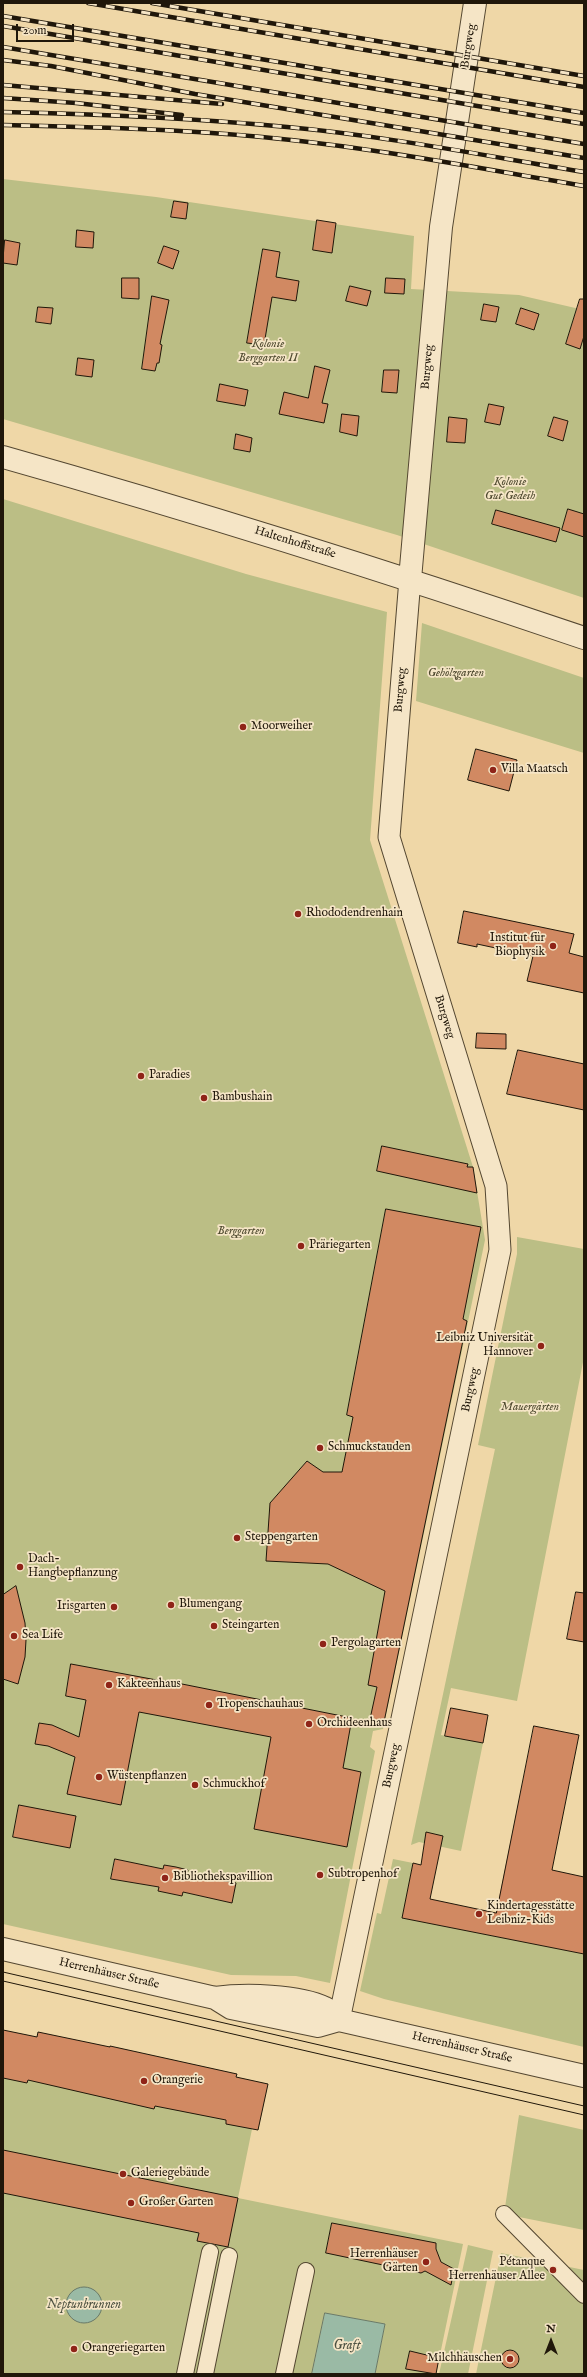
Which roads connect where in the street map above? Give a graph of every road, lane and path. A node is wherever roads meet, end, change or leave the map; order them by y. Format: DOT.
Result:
graph roads {
  1 [pos="475,3"];
  2 [pos="3,457"];
  3 [pos="410,579"];
  4 [pos="584,638"];
  5 [pos="3,1949"];
  6 [pos="339,2020"];
  7 [pos="584,2076"];
  8 [pos="504,2214"];
  9 [pos="210,2252"];
  10 [pos="230,2256"];
  11 [pos="306,2270"];
  12 [pos="584,2295"];
  13 [pos="185,2374"];
  14 [pos="205,2374"];
  15 [pos="284,2374"];
  1 -- 3 [label="street, Burgweg"];
  2 -- 3 [label="street, Haltenhoffstraße"];
  3 -- 4 [label="street, Haltenhoffstraße"];
  3 -- 6 [label="street, Burgweg"];
  5 -- 6 [label="street, Herrenhäuser Straße"];
  6 -- 7 [label="street, Herrenhäuser Straße"];
  8 -- 12 [label="street"];
  9 -- 13 [label="street"];
  10 -- 14 [label="street"];
  11 -- 15 [label="street"];
}
